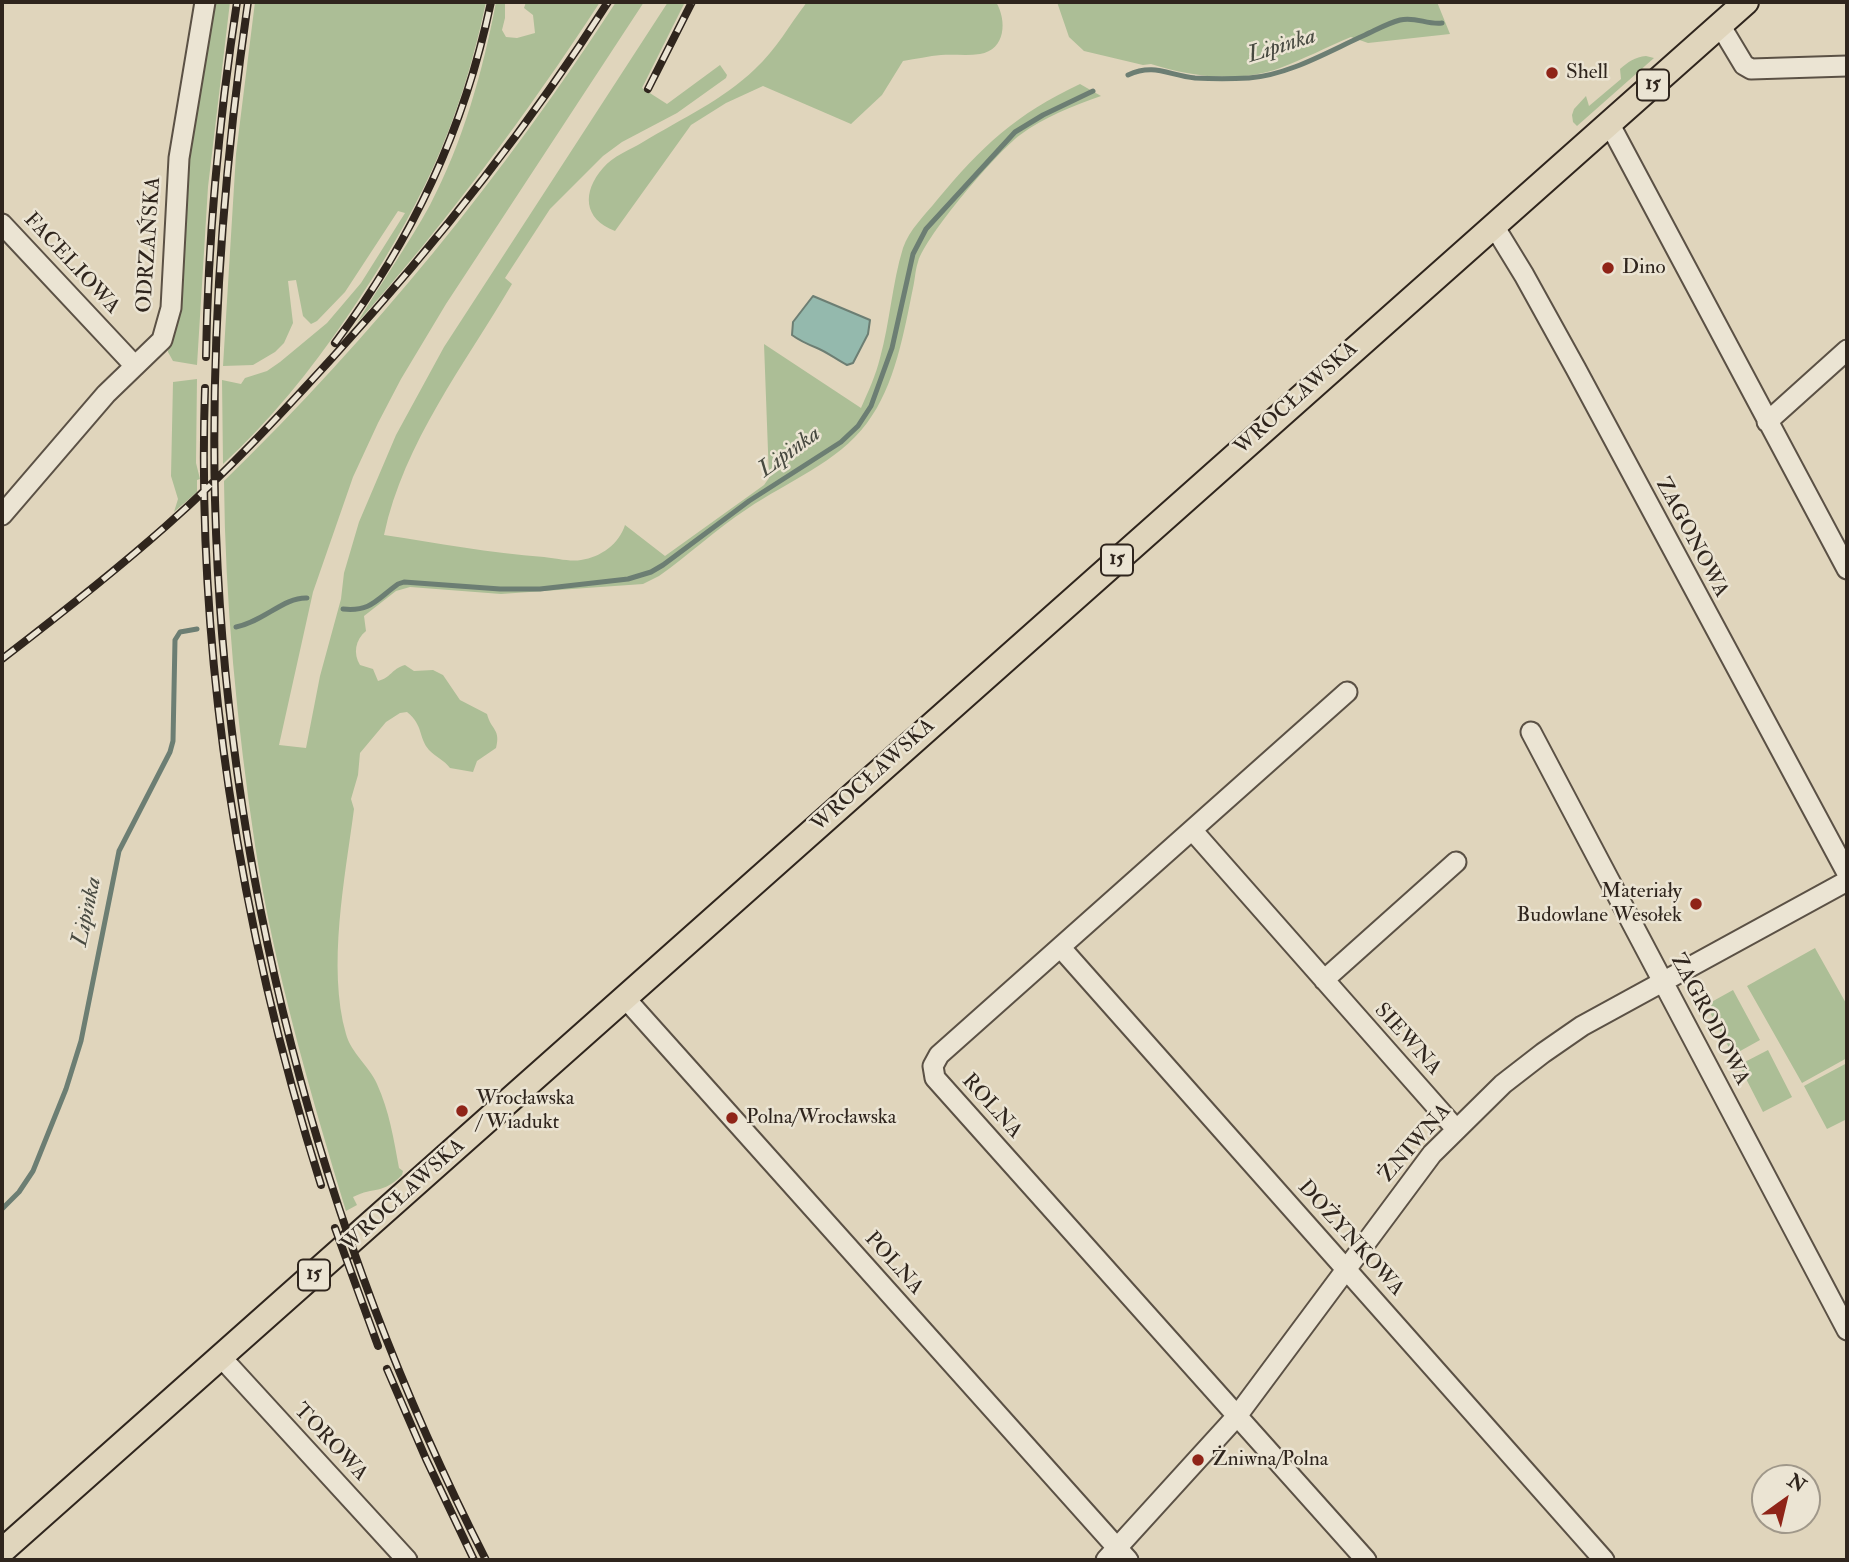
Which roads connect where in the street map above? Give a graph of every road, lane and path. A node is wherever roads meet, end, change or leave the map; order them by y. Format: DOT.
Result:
graph roads {
  1 [pos="205,2"];
  2 [pos="1746,2"];
  3 [pos="1720,25"];
  4 [pos="1847,66"];
  5 [pos="1609,123"];
  6 [pos="2,224"];
  7 [pos="1494,226"];
  8 [pos="1847,350"];
  9 [pos="135,366"];
  10 [pos="1767,422"];
  11 [pos="2,515"];
  12 [pos="1847,569"];
  13 [pos="1347,692"];
  14 [pos="1531,732"];
  15 [pos="1193,831"];
  16 [pos="1455,862"];
  17 [pos="1847,873"];
  18 [pos="1847,881"];
  19 [pos="1061,948"];
  20 [pos="1324,980"];
  21 [pos="1663,982"];
  22 [pos="625,998"];
  23 [pos="1456,1129"];
  24 [pos="1346,1268"];
  25 [pos="1847,1330"];
  26 [pos="220,1356"];
  27 [pos="1237,1416"];
  28 [pos="2,1552"];
  29 [pos="1117,1556"];
  30 [pos="407,1560"];
  31 [pos="1366,1560"];
  32 [pos="1604,1560"];
  1 -- 9 [label="street, ODRZAŃSKA"];
  2 -- 3 [label="main road, WROCŁAWSKA / 15"];
  3 -- 4 [label="street"];
  3 -- 5 [label="main road, WROCŁAWSKA / 15"];
  5 -- 7 [label="main road, WROCŁAWSKA / 15"];
  5 -- 10 [label="street"];
  6 -- 9 [label="street, FACELIOWA"];
  7 -- 17 [label="street, ZAGONOWA"];
  7 -- 22 [label="main road, WROCŁAWSKA / 15"];
  8 -- 10 [label="street"];
  9 -- 11 [label="street, ODRZAŃSKA"];
  10 -- 12 [label="street"];
  13 -- 15 [label="street, ROLNA"];
  14 -- 21 [label="street, ZAGRODOWA"];
  15 -- 19 [label="street, ROLNA"];
  15 -- 20 [label="street, SIEWNA"];
  16 -- 20 [label="street"];
  18 -- 21 [label="street, ŻNIWNA"];
  19 -- 24 [label="street, DOŻYNKOWA"];
  19 -- 27 [label="street, ROLNA"];
  20 -- 23 [label="street, SIEWNA"];
  21 -- 23 [label="street, ŻNIWNA"];
  21 -- 25 [label="street, ZAGRODOWA"];
  22 -- 26 [label="main road, WROCŁAWSKA / 15"];
  22 -- 29 [label="street, POLNA"];
  23 -- 24 [label="street, ŻNIWNA"];
  24 -- 27 [label="street, ŻNIWNA"];
  24 -- 32 [label="street, DOŻYNKOWA"];
  26 -- 28 [label="main road, WROCŁAWSKA / 15"];
  26 -- 30 [label="street, TOROWA"];
  27 -- 29 [label="street, ŻNIWNA"];
  27 -- 31 [label="street, ROLNA"];
}
